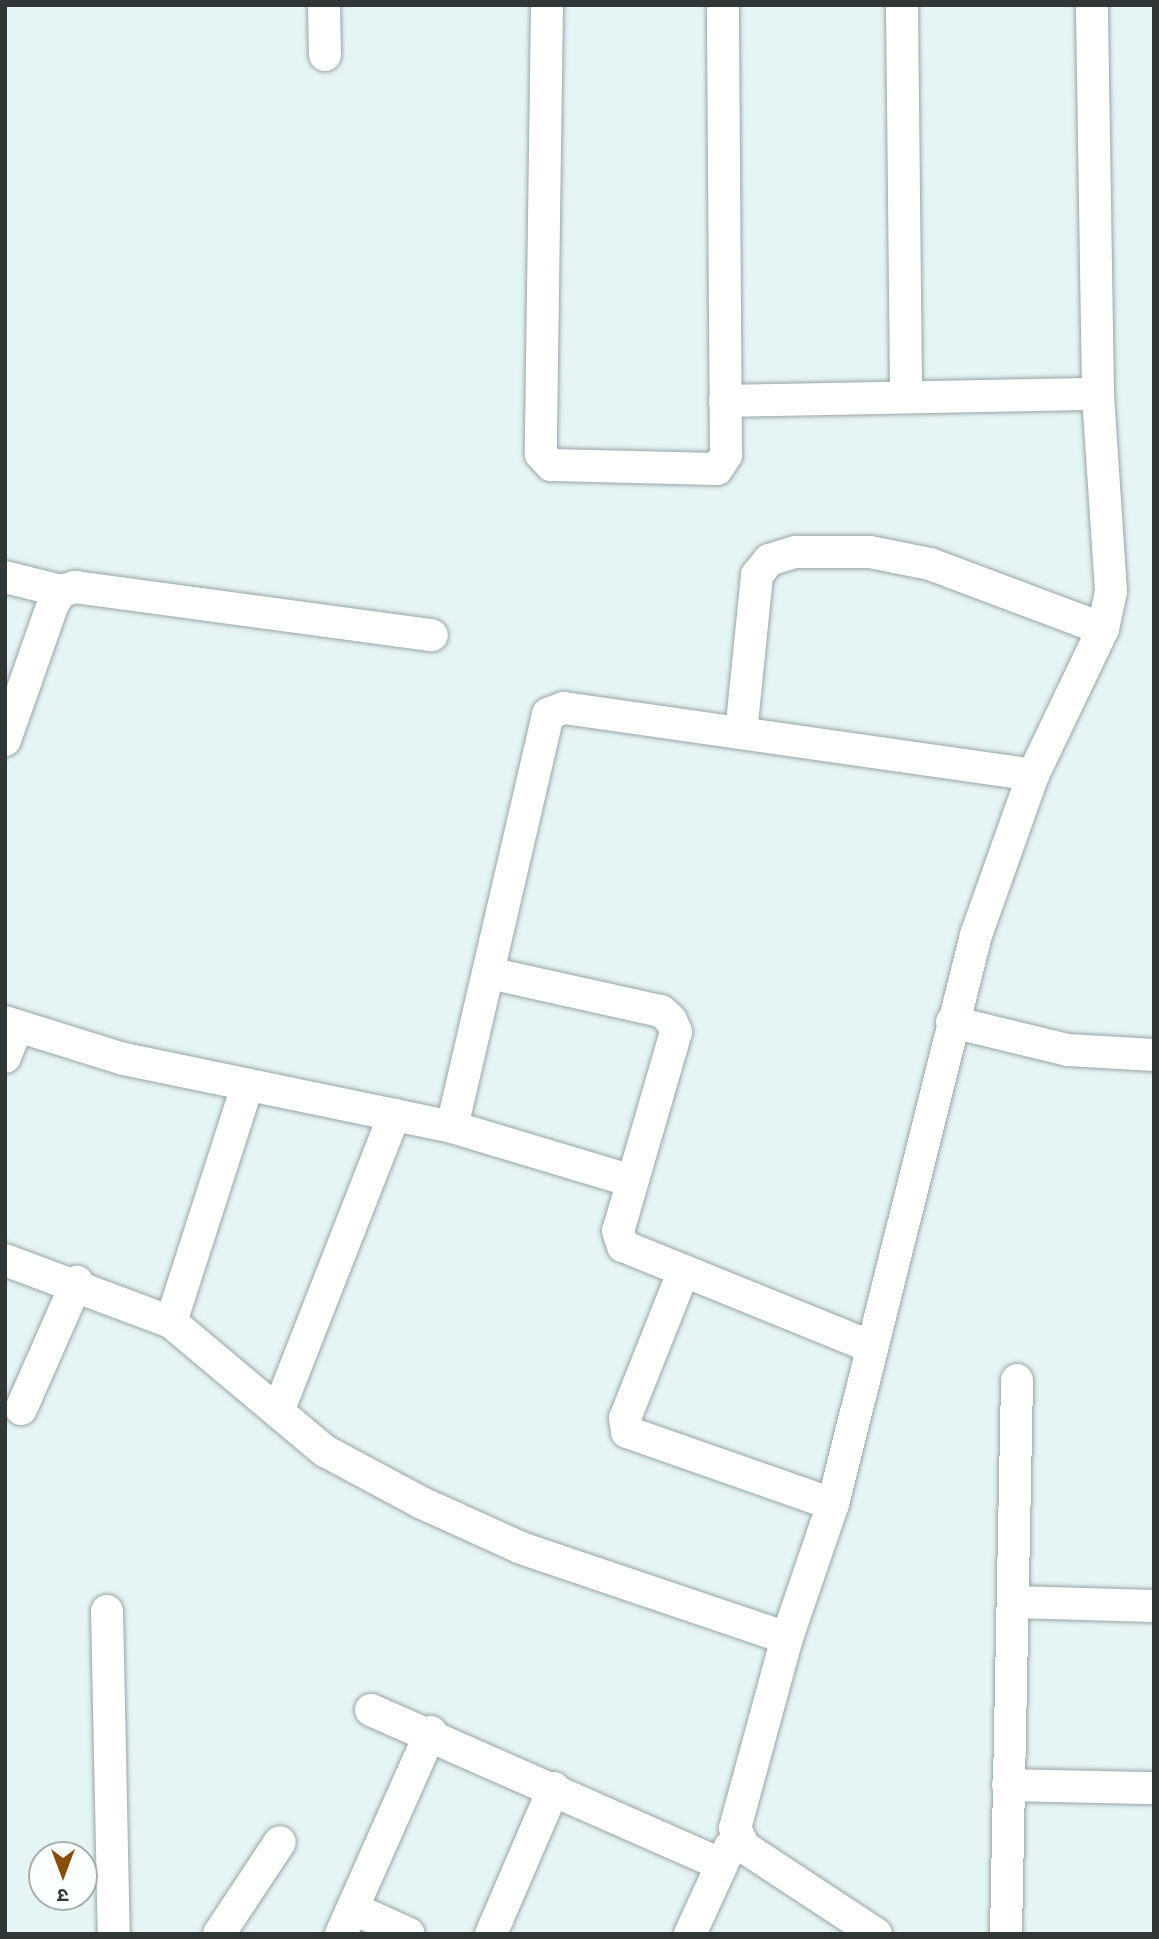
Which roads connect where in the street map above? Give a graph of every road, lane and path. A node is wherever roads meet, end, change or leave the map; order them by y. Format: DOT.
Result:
graph roads {
  1 [pos="324,5"];
  2 [pos="547,5"];
  3 [pos="723,5"];
  4 [pos="902,5"];
  5 [pos="1092,5"];
  6 [pos="325,55"];
  7 [pos="1098,394"];
  8 [pos="906,397"];
  9 [pos="725,401"];
  10 [pos="5,577"];
  11 [pos="61,591"];
  12 [pos="1103,629"];
  13 [pos="432,635"];
  14 [pos="741,733"];
  15 [pos="5,740"];
  16 [pos="1033,775"];
  17 [pos="489,972"];
  18 [pos="952,1022"];
  19 [pos="11,1025"];
  20 [pos="1154,1055"];
  21 [pos="5,1057"];
  22 [pos="247,1086"];
  23 [pos="394,1115"];
  24 [pos="452,1127"];
  25 [pos="632,1181"];
  26 [pos="5,1260"];
  27 [pos="682,1275"];
  28 [pos="76,1282"];
  29 [pos="171,1322"];
  30 [pos="869,1346"];
  31 [pos="1017,1380"];
  32 [pos="21,1409"];
  33 [pos="279,1409"];
  34 [pos="833,1504"];
  35 [pos="1013,1602"];
  36 [pos="1154,1606"];
  37 [pos="107,1611"];
  38 [pos="787,1638"];
  39 [pos="371,1710"];
  40 [pos="431,1732"];
  41 [pos="1008,1786"];
  42 [pos="554,1788"];
  43 [pos="1154,1788"];
  44 [pos="736,1837"];
  45 [pos="280,1842"];
  46 [pos="718,1863"];
  47 [pos="347,1921"];
  48 [pos="118,1930"];
  49 [pos="219,1934"];
  50 [pos="409,1934"];
  51 [pos="491,1934"];
  52 [pos="690,1934"];
  53 [pos="876,1934"];
  54 [pos="1006,1934"];
  1 -- 6 [label="street"];
  2 -- 9 [label="street"];
  3 -- 9 [label="street"];
  4 -- 8 [label="street"];
  5 -- 7 [label="street"];
  7 -- 8 [label="street"];
  7 -- 12 [label="street"];
  8 -- 9 [label="street"];
  10 -- 11 [label="street"];
  11 -- 13 [label="street"];
  11 -- 15 [label="street"];
  12 -- 14 [label="street"];
  12 -- 16 [label="street"];
  14 -- 16 [label="street"];
  14 -- 17 [label="street"];
  16 -- 18 [label="street"];
  17 -- 24 [label="street"];
  17 -- 25 [label="street"];
  18 -- 20 [label="street"];
  18 -- 30 [label="street"];
  19 -- 21 [label="street"];
  19 -- 22 [label="street"];
  22 -- 23 [label="street"];
  22 -- 29 [label="street"];
  23 -- 24 [label="street"];
  23 -- 33 [label="street"];
  24 -- 25 [label="street"];
  25 -- 27 [label="street"];
  26 -- 28 [label="street"];
  27 -- 30 [label="street"];
  27 -- 34 [label="street"];
  28 -- 29 [label="street"];
  28 -- 32 [label="street"];
  29 -- 33 [label="street"];
  30 -- 34 [label="street"];
  31 -- 35 [label="street"];
  33 -- 38 [label="street"];
  34 -- 38 [label="street"];
  35 -- 36 [label="street"];
  35 -- 41 [label="street"];
  37 -- 48 [label="street"];
  38 -- 44 [label="street"];
  39 -- 40 [label="street"];
  40 -- 42 [label="street"];
  40 -- 47 [label="street"];
  41 -- 43 [label="street"];
  41 -- 54 [label="street"];
  42 -- 46 [label="street"];
  42 -- 51 [label="street"];
  44 -- 46 [label="street"];
  44 -- 53 [label="street"];
  45 -- 49 [label="street"];
  46 -- 52 [label="street"];
  47 -- 50 [label="street"];
}
